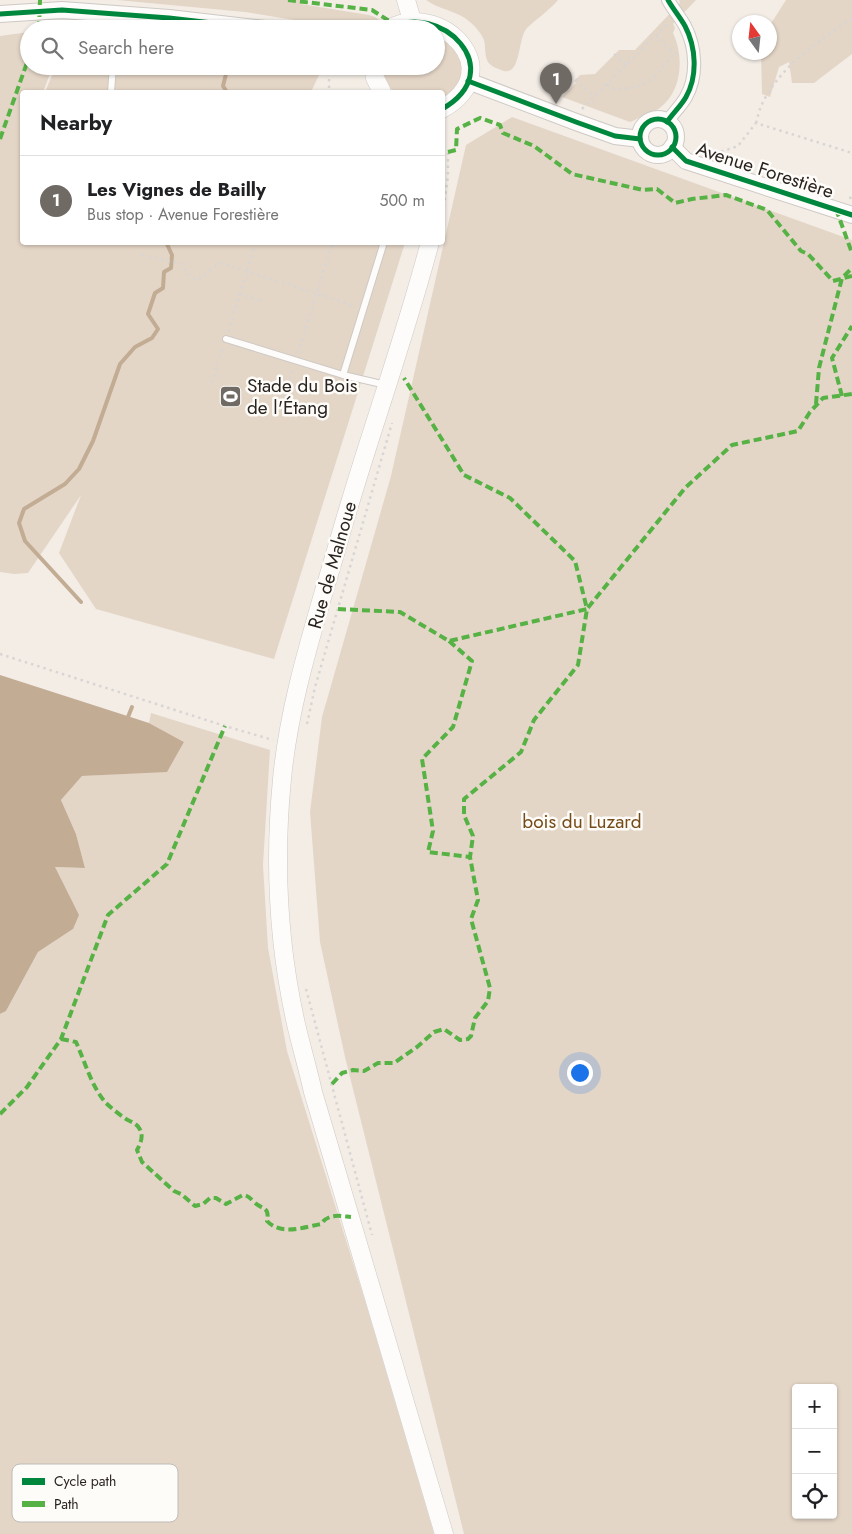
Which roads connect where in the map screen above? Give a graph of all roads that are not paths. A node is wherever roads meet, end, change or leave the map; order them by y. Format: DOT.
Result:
graph roads {
  1 [pos="668,0"];
  2 [pos="408,8"];
  3 [pos="0,14"];
  4 [pos="108,20"];
  5 [pos="143,20"];
  6 [pos="186,20"];
  7 [pos="398,20"];
  8 [pos="442,20"];
  9 [pos="445,22"];
  10 [pos="112,75"];
  11 [pos="374,75"];
  12 [pos="468,81"];
  13 [pos="111,90"];
  14 [pos="381,90"];
  15 [pos="445,107"];
  16 [pos="667,122"];
  17 [pos="640,139"];
  18 [pos="672,147"];
  19 [pos="852,215"];
  20 [pos="383,245"];
  21 [pos="429,245"];
  22 [pos="226,338"];
  23 [pos="344,375"];
  24 [pos="388,385"];
  25 [pos="444,1534"];
  1 -- 16 [label="street"];
  2 -- 7 [label="main road"];
  2 -- 8 [label="main road"];
  3 -- 4 [label="street"];
  5 -- 6 [label="street"];
  9 -- 12 [label="main road"];
  10 -- 13 [label="lane"];
  11 -- 14 [label="main road"];
  12 -- 15 [label="main road"];
  12 -- 17 [label="street"];
  16 -- 17 [label="street"];
  16 -- 18 [label="street"];
  17 -- 18 [label="street"];
  18 -- 19 [label="street, Avenue Forestière"];
  20 -- 23 [label="lane"];
  21 -- 24 [label="main road, Rue de Malnoue"];
  22 -- 23 [label="lane"];
  23 -- 24 [label="lane"];
  24 -- 25 [label="main road, Rue de Malnoue"];
}
